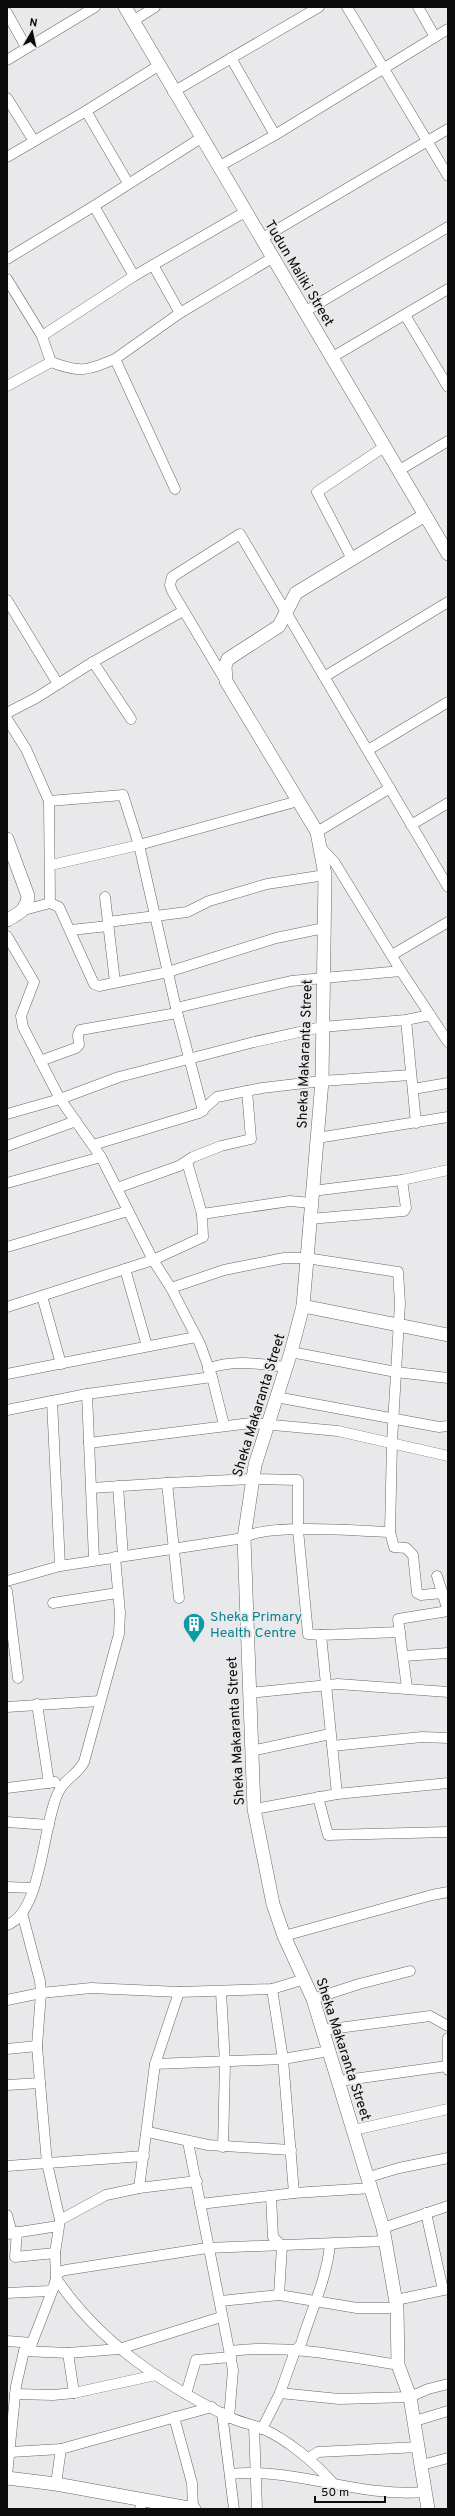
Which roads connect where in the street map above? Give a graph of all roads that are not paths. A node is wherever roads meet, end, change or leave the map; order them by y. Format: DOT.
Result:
graph roads {
  1 [pos="95,7"];
  2 [pos="125,7"];
  3 [pos="155,7"];
  4 [pos="319,7"];
  5 [pos="347,7"];
  6 [pos="418,7"];
  7 [pos="7,12"];
  8 [pos="133,21"];
  9 [pos="448,29"];
  10 [pos="435,37"];
  11 [pos="26,47"];
  12 [pos="231,58"];
  13 [pos="7,60"];
  14 [pos="158,66"];
  15 [pos="384,68"];
  16 [pos="173,92"];
  17 [pos="7,98"];
  18 [pos="86,112"];
  19 [pos="448,129"];
  20 [pos="275,135"];
  21 [pos="201,138"];
  22 [pos="34,141"];
  23 [pos="427,141"];
  24 [pos="7,157"];
  25 [pos="218,167"];
  26 [pos="448,176"];
  27 [pos="128,183"];
  28 [pos="94,206"];
  29 [pos="245,212"];
  30 [pos="448,227"];
  31 [pos="261,239"];
  32 [pos="272,258"];
  33 [pos="7,259"];
  34 [pos="153,265"];
  35 [pos="134,276"];
  36 [pos="7,278"];
  37 [pos="448,289"];
  38 [pos="304,312"];
  39 [pos="180,313"];
  40 [pos="405,315"];
  41 [pos="42,336"];
  42 [pos="331,358"];
  43 [pos="115,359"];
  44 [pos="51,362"];
  45 [pos="7,386"];
  46 [pos="448,387"];
  47 [pos="448,441"];
  48 [pos="384,447"];
  49 [pos="398,471"];
  50 [pos="175,489"];
  51 [pos="425,515"];
  52 [pos="448,554"];
  53 [pos="352,559"];
  54 [pos="7,600"];
  55 [pos="448,602"];
  56 [pos="184,612"];
  57 [pos="286,615"];
  58 [pos="93,662"];
  59 [pos="324,677"];
  60 [pos="226,681"];
  61 [pos="58,684"];
  62 [pos="448,702"];
  63 [pos="7,713"];
  64 [pos="7,719"];
  65 [pos="131,719"];
  66 [pos="368,750"];
  67 [pos="390,788"];
  68 [pos="49,801"];
  69 [pos="298,801"];
  70 [pos="448,803"];
  71 [pos="411,825"];
  72 [pos="317,832"];
  73 [pos="8,842"];
  74 [pos="139,845"];
  75 [pos="322,849"];
  76 [pos="51,865"];
  77 [pos="325,875"];
  78 [pos="448,887"];
  79 [pos="104,897"];
  80 [pos="50,903"];
  81 [pos="24,910"];
  82 [pos="155,917"];
  83 [pos="7,920"];
  84 [pos="448,922"];
  85 [pos="108,924"];
  86 [pos="324,928"];
  87 [pos="71,930"];
  88 [pos="7,936"];
  89 [pos="392,955"];
  90 [pos="400,971"];
  91 [pos="168,972"];
  92 [pos="322,978"];
  93 [pos="115,982"];
  94 [pos="177,1010"];
  95 [pos="430,1015"];
  96 [pos="406,1020"];
  97 [pos="322,1027"];
  98 [pos="448,1042"];
  99 [pos="189,1057"];
  100 [pos="40,1061"];
  101 [pos="411,1075"];
  102 [pos="322,1081"];
  103 [pos="448,1083"];
  104 [pos="412,1089"];
  105 [pos="247,1091"];
  106 [pos="60,1099"];
  107 [pos="203,1111"];
  108 [pos="7,1114"];
  109 [pos="448,1117"];
  110 [pos="76,1122"];
  111 [pos="416,1122"];
  112 [pos="317,1138"];
  113 [pos="93,1145"];
  114 [pos="7,1146"];
  115 [pos="101,1157"];
  116 [pos="187,1162"];
  117 [pos="448,1170"];
  118 [pos="402,1180"];
  119 [pos="7,1183"];
  120 [pos="117,1188"];
  121 [pos="311,1197"];
  122 [pos="128,1211"];
  123 [pos="202,1214"];
  124 [pos="309,1219"];
  125 [pos="7,1247"];
  126 [pos="306,1258"];
  127 [pos="153,1260"];
  128 [pos="125,1269"];
  129 [pos="171,1288"];
  130 [pos="42,1296"];
  131 [pos="303,1306"];
  132 [pos="7,1307"];
  133 [pos="399,1324"];
  134 [pos="448,1335"];
  135 [pos="196,1337"];
  136 [pos="147,1346"];
  137 [pos="291,1352"];
  138 [pos="61,1364"];
  139 [pos="286,1367"];
  140 [pos="396,1372"];
  141 [pos="210,1373"];
  142 [pos="7,1374"];
  143 [pos="448,1378"];
  144 [pos="86,1394"];
  145 [pos="276,1397"];
  146 [pos="52,1401"];
  147 [pos="7,1410"];
  148 [pos="394,1418"];
  149 [pos="224,1425"];
  150 [pos="267,1425"];
  151 [pos="448,1426"];
  152 [pos="392,1442"];
  153 [pos="89,1443"];
  154 [pos="448,1456"];
  155 [pos="252,1479"];
  156 [pos="167,1483"];
  157 [pos="118,1486"];
  158 [pos="92,1488"];
  159 [pos="298,1530"];
  160 [pos="390,1532"];
  161 [pos="244,1538"];
  162 [pos="174,1548"];
  163 [pos="119,1556"];
  164 [pos="94,1560"];
  165 [pos="60,1566"];
  166 [pos="437,1576"];
  167 [pos="7,1581"];
  168 [pos="7,1591"];
  169 [pos="117,1593"];
  170 [pos="443,1593"];
  171 [pos="179,1598"];
  172 [pos="53,1603"];
  173 [pos="448,1611"];
  174 [pos="400,1632"];
  175 [pos="321,1636"];
  176 [pos="448,1653"];
  177 [pos="404,1656"];
  178 [pos="18,1678"];
  179 [pos="325,1686"];
  180 [pos="407,1688"];
  181 [pos="448,1692"];
  182 [pos="249,1693"];
  183 [pos="100,1701"];
  184 [pos="36,1704"];
  185 [pos="7,1708"];
  186 [pos="330,1734"];
  187 [pos="448,1738"];
  188 [pos="332,1746"];
  189 [pos="250,1751"];
  190 [pos="66,1781"];
  191 [pos="49,1783"];
  192 [pos="448,1784"];
  193 [pos="7,1788"];
  194 [pos="337,1794"];
  195 [pos="318,1797"];
  196 [pos="254,1809"];
  197 [pos="7,1822"];
  198 [pos="49,1825"];
  199 [pos="448,1832"];
  200 [pos="7,1887"];
  201 [pos="33,1888"];
  202 [pos="448,1892"];
  203 [pos="22,1913"];
  204 [pos="7,1925"];
  205 [pos="284,1936"];
  206 [pos="410,1971"];
  207 [pos="305,1980"];
  208 [pos="272,1989"];
  209 [pos="179,1992"];
  210 [pos="221,1992"];
  211 [pos="41,1994"];
  212 [pos="313,1999"];
  213 [pos="7,2000"];
  214 [pos="448,2026"];
  215 [pos="323,2030"];
  216 [pos="448,2038"];
  217 [pos="37,2046"];
  218 [pos="7,2049"];
  219 [pos="329,2052"];
  220 [pos="283,2059"];
  221 [pos="225,2063"];
  222 [pos="155,2064"];
  223 [pos="447,2068"];
  224 [pos="339,2081"];
  225 [pos="40,2083"];
  226 [pos="7,2085"];
  227 [pos="448,2109"];
  228 [pos="354,2130"];
  229 [pos="148,2132"];
  230 [pos="188,2142"];
  231 [pos="223,2147"];
  232 [pos="291,2150"];
  233 [pos="144,2156"];
  234 [pos="448,2158"];
  235 [pos="46,2162"];
  236 [pos="7,2166"];
  237 [pos="197,2182"];
  238 [pos="370,2183"];
  239 [pos="139,2188"];
  240 [pos="294,2193"];
  241 [pos="271,2196"];
  242 [pos="200,2204"];
  243 [pos="448,2206"];
  244 [pos="426,2213"];
  245 [pos="7,2214"];
  246 [pos="59,2223"];
  247 [pos="12,2233"];
  248 [pos="384,2234"];
  249 [pos="330,2244"];
  250 [pos="282,2246"];
  251 [pos="207,2248"];
  252 [pos="55,2253"];
  253 [pos="56,2278"];
  254 [pos="53,2289"];
  255 [pos="446,2289"];
  256 [pos="7,2293"];
  257 [pos="279,2295"];
  258 [pos="314,2300"];
  259 [pos="221,2301"];
  260 [pos="397,2304"];
  261 [pos="221,2317"];
  262 [pos="7,2341"];
  263 [pos="32,2343"];
  264 [pos="118,2349"];
  265 [pos="295,2351"];
  266 [pos="24,2352"];
  267 [pos="68,2353"];
  268 [pos="230,2354"];
  269 [pos="398,2365"];
  270 [pos="156,2375"];
  271 [pos="448,2384"];
  272 [pos="13,2389"];
  273 [pos="74,2392"];
  274 [pos="280,2392"];
  275 [pos="186,2394"];
  276 [pos="410,2397"];
  277 [pos="212,2407"];
  278 [pos="448,2411"];
  279 [pos="225,2415"];
  280 [pos="174,2418"];
  281 [pos="415,2421"];
  282 [pos="258,2427"];
  283 [pos="418,2447"];
  284 [pos="61,2449"];
  285 [pos="10,2452"];
  286 [pos="309,2458"];
  287 [pos="448,2458"];
  288 [pos="422,2465"];
  289 [pos="255,2471"];
  290 [pos="230,2474"];
  291 [pos="7,2477"];
  292 [pos="333,2483"];
  293 [pos="56,2484"];
  294 [pos="425,2492"];
  295 [pos="141,2505"];
  296 [pos="194,2509"];
  297 [pos="234,2509"];
  298 [pos="257,2509"];
  299 [pos="428,2509"];
  1 -- 11 [label="street"];
  2 -- 8 [label="street, Tudun Maliki Street"];
  3 -- 8 [label="street"];
  4 -- 12 [label="street"];
  5 -- 15 [label="street"];
  6 -- 10 [label="street"];
  7 -- 11 [label="street"];
  8 -- 14 [label="street, Tudun Maliki Street"];
  9 -- 10 [label="street"];
  10 -- 15 [label="street"];
  11 -- 13 [label="street"];
  12 -- 16 [label="street"];
  12 -- 20 [label="street"];
  14 -- 16 [label="street, Tudun Maliki Street"];
  14 -- 18 [label="street"];
  15 -- 20 [label="street"];
  15 -- 23 [label="street"];
  16 -- 21 [label="street, Tudun Maliki Street"];
  17 -- 22 [label="street"];
  18 -- 22 [label="street"];
  18 -- 27 [label="street"];
  19 -- 23 [label="street"];
  20 -- 25 [label="street"];
  21 -- 25 [label="street, Tudun Maliki Street"];
  21 -- 27 [label="street"];
  22 -- 24 [label="street"];
  23 -- 26 [label="street"];
  23 -- 31 [label="street"];
  25 -- 29 [label="street, Tudun Maliki Street"];
  27 -- 28 [label="street"];
  28 -- 33 [label="street"];
  28 -- 35 [label="street"];
  29 -- 31 [label="street, Tudun Maliki Street"];
  29 -- 34 [label="street"];
  30 -- 38 [label="street"];
  31 -- 32 [label="street, Tudun Maliki Street"];
  32 -- 38 [label="street, Tudun Maliki Street"];
  32 -- 39 [label="street"];
  34 -- 35 [label="street"];
  34 -- 39 [label="street"];
  35 -- 41 [label="street"];
  36 -- 41 [label="street"];
  37 -- 40 [label="street"];
  38 -- 42 [label="street, Tudun Maliki Street"];
  39 -- 43 [label="street"];
  40 -- 42 [label="street"];
  40 -- 46 [label="street"];
  41 -- 44 [label="street"];
  42 -- 48 [label="street, Tudun Maliki Street"];
  43 -- 44 [label="street"];
  43 -- 50 [label="street"];
  44 -- 45 [label="street"];
  47 -- 49 [label="street"];
  48 -- 49 [label="street, Tudun Maliki Street"];
  48 -- 53 [label="street"];
  49 -- 51 [label="street, Tudun Maliki Street"];
  51 -- 52 [label="street, Tudun Maliki Street"];
  51 -- 53 [label="street"];
  53 -- 57 [label="street"];
  54 -- 61 [label="street"];
  55 -- 59 [label="street"];
  56 -- 57 [label="street"];
  56 -- 58 [label="street"];
  56 -- 60 [label="street"];
  57 -- 59 [label="street"];
  57 -- 60 [label="street"];
  58 -- 61 [label="street"];
  58 -- 65 [label="street"];
  59 -- 66 [label="street"];
  60 -- 69 [label="street, Sheka Makaranta Street"];
  61 -- 63 [label="street"];
  62 -- 66 [label="street"];
  64 -- 68 [label="street"];
  66 -- 67 [label="street"];
  67 -- 71 [label="street"];
  67 -- 72 [label="street"];
  68 -- 74 [label="street"];
  68 -- 76 [label="street"];
  69 -- 72 [label="street, Sheka Makaranta Street"];
  69 -- 74 [label="street"];
  70 -- 71 [label="street"];
  71 -- 78 [label="street"];
  72 -- 75 [label="street, Sheka Makaranta Street"];
  73 -- 81 [label="street"];
  74 -- 76 [label="street"];
  74 -- 82 [label="street"];
  75 -- 77 [label="street, Sheka Makaranta Street"];
  75 -- 89 [label="street"];
  76 -- 80 [label="street"];
  77 -- 82 [label="street"];
  77 -- 86 [label="street, Sheka Makaranta Street"];
  79 -- 85 [label="street"];
  80 -- 81 [label="street"];
  80 -- 87 [label="street"];
  81 -- 83 [label="street"];
  82 -- 85 [label="street"];
  82 -- 91 [label="street"];
  84 -- 89 [label="street"];
  85 -- 87 [label="street"];
  85 -- 93 [label="street"];
  86 -- 91 [label="street"];
  86 -- 92 [label="street, Sheka Makaranta Street"];
  87 -- 93 [label="street"];
  88 -- 100 [label="street"];
  89 -- 90 [label="street"];
  90 -- 92 [label="street"];
  90 -- 95 [label="street"];
  91 -- 93 [label="street"];
  91 -- 94 [label="street"];
  92 -- 94 [label="street"];
  92 -- 97 [label="street, Sheka Makaranta Street"];
  94 -- 99 [label="street"];
  94 -- 100 [label="street"];
  95 -- 96 [label="street"];
  95 -- 98 [label="street"];
  96 -- 97 [label="street"];
  96 -- 101 [label="street"];
  97 -- 99 [label="street"];
  97 -- 102 [label="street, Sheka Makaranta Street"];
  99 -- 106 [label="street"];
  99 -- 107 [label="street"];
  100 -- 106 [label="street"];
  101 -- 102 [label="street"];
  101 -- 104 [label="street"];
  102 -- 105 [label="street"];
  102 -- 112 [label="street, Sheka Makaranta Street"];
  103 -- 104 [label="street"];
  104 -- 111 [label="street"];
  105 -- 107 [label="street"];
  105 -- 116 [label="street"];
  106 -- 108 [label="street"];
  106 -- 110 [label="street"];
  107 -- 113 [label="street"];
  109 -- 111 [label="street"];
  110 -- 113 [label="street"];
  110 -- 114 [label="street"];
  111 -- 112 [label="street"];
  112 -- 121 [label="street, Sheka Makaranta Street"];
  113 -- 115 [label="street"];
  115 -- 119 [label="street"];
  115 -- 120 [label="street"];
  116 -- 120 [label="street"];
  116 -- 123 [label="street"];
  117 -- 118 [label="street"];
  118 -- 121 [label="street"];
  118 -- 124 [label="street"];
  120 -- 122 [label="street"];
  121 -- 123 [label="street"];
  121 -- 124 [label="street, Sheka Makaranta Street"];
  122 -- 125 [label="street"];
  122 -- 127 [label="street"];
  123 -- 127 [label="street"];
  124 -- 126 [label="street, Sheka Makaranta Street"];
  126 -- 129 [label="street"];
  126 -- 131 [label="street, Sheka Makaranta Street"];
  126 -- 133 [label="street"];
  127 -- 128 [label="street"];
  127 -- 129 [label="street"];
  128 -- 130 [label="street"];
  128 -- 136 [label="street"];
  129 -- 135 [label="street"];
  130 -- 132 [label="street"];
  130 -- 138 [label="street"];
  131 -- 133 [label="street"];
  131 -- 137 [label="street, Sheka Makaranta Street"];
  133 -- 134 [label="street"];
  133 -- 140 [label="street"];
  135 -- 136 [label="street"];
  135 -- 141 [label="street"];
  136 -- 138 [label="street"];
  137 -- 139 [label="street, Sheka Makaranta Street"];
  137 -- 140 [label="street"];
  138 -- 142 [label="street"];
  139 -- 141 [label="street"];
  139 -- 145 [label="street, Sheka Makaranta Street"];
  140 -- 143 [label="street"];
  140 -- 148 [label="street"];
  141 -- 144 [label="street"];
  141 -- 149 [label="street"];
  144 -- 146 [label="street"];
  144 -- 153 [label="street"];
  145 -- 148 [label="street"];
  145 -- 150 [label="street, Sheka Makaranta Street"];
  146 -- 147 [label="street"];
  146 -- 165 [label="street"];
  148 -- 151 [label="street"];
  148 -- 152 [label="street"];
  149 -- 150 [label="street"];
  149 -- 153 [label="street"];
  150 -- 152 [label="street"];
  150 -- 155 [label="street, Sheka Makaranta Street"];
  152 -- 154 [label="street"];
  152 -- 160 [label="street"];
  153 -- 158 [label="street"];
  155 -- 156 [label="street"];
  155 -- 159 [label="street"];
  155 -- 161 [label="street, Sheka Makaranta Street"];
  156 -- 157 [label="street"];
  156 -- 162 [label="street"];
  157 -- 158 [label="street"];
  157 -- 163 [label="street"];
  158 -- 164 [label="street"];
  159 -- 160 [label="street"];
  159 -- 161 [label="street"];
  159 -- 175 [label="street"];
  160 -- 170 [label="street"];
  161 -- 162 [label="street"];
  161 -- 182 [label="street, Sheka Makaranta Street"];
  162 -- 163 [label="street"];
  162 -- 171 [label="street"];
  163 -- 164 [label="street"];
  163 -- 169 [label="street"];
  164 -- 165 [label="street"];
  165 -- 167 [label="street"];
  166 -- 170 [label="street"];
  168 -- 178 [label="street"];
  169 -- 172 [label="street"];
  169 -- 183 [label="street"];
  170 -- 173 [label="street"];
  173 -- 174 [label="street"];
  174 -- 175 [label="street"];
  174 -- 177 [label="street"];
  175 -- 179 [label="street"];
  176 -- 177 [label="street"];
  177 -- 180 [label="street"];
  179 -- 180 [label="street"];
  179 -- 182 [label="street"];
  179 -- 186 [label="street"];
  180 -- 181 [label="street"];
  182 -- 189 [label="street, Sheka Makaranta Street"];
  183 -- 184 [label="street"];
  183 -- 190 [label="street"];
  184 -- 185 [label="street"];
  184 -- 191 [label="street"];
  186 -- 188 [label="street"];
  186 -- 189 [label="street"];
  187 -- 188 [label="street"];
  188 -- 194 [label="street"];
  189 -- 196 [label="street, Sheka Makaranta Street"];
  190 -- 191 [label="street"];
  190 -- 198 [label="street"];
  191 -- 193 [label="street"];
  192 -- 194 [label="street"];
  194 -- 195 [label="street"];
  195 -- 196 [label="street"];
  195 -- 199 [label="street"];
  196 -- 205 [label="street, Sheka Makaranta Street"];
  197 -- 198 [label="street"];
  198 -- 201 [label="street"];
  200 -- 201 [label="street"];
  201 -- 203 [label="street"];
  202 -- 205 [label="street"];
  203 -- 204 [label="street"];
  203 -- 211 [label="street"];
  205 -- 207 [label="street, Sheka Makaranta Street"];
  206 -- 212 [label="street"];
  207 -- 208 [label="street"];
  207 -- 212 [label="street, Sheka Makaranta Street"];
  208 -- 210 [label="street"];
  208 -- 220 [label="street"];
  209 -- 210 [label="street"];
  209 -- 211 [label="street"];
  209 -- 222 [label="street"];
  210 -- 221 [label="street"];
  211 -- 213 [label="street"];
  211 -- 217 [label="street"];
  212 -- 215 [label="street, Sheka Makaranta Street"];
  214 -- 215 [label="street"];
  215 -- 219 [label="street, Sheka Makaranta Street"];
  216 -- 223 [label="street"];
  217 -- 218 [label="street"];
  217 -- 225 [label="street"];
  219 -- 220 [label="street"];
  219 -- 224 [label="street, Sheka Makaranta Street"];
  220 -- 221 [label="street"];
  220 -- 232 [label="street"];
  221 -- 222 [label="street"];
  221 -- 231 [label="street"];
  222 -- 229 [label="street"];
  223 -- 224 [label="street"];
  224 -- 228 [label="street, Sheka Makaranta Street"];
  225 -- 226 [label="street"];
  225 -- 235 [label="street"];
  227 -- 228 [label="street"];
  228 -- 238 [label="street, Sheka Makaranta Street"];
  229 -- 230 [label="street"];
  229 -- 233 [label="street"];
  230 -- 231 [label="street"];
  230 -- 237 [label="street"];
  231 -- 232 [label="street"];
  232 -- 240 [label="street"];
  233 -- 235 [label="street"];
  233 -- 239 [label="street"];
  234 -- 238 [label="street"];
  235 -- 236 [label="street"];
  235 -- 246 [label="street"];
  237 -- 239 [label="street"];
  237 -- 242 [label="street"];
  238 -- 240 [label="street"];
  238 -- 248 [label="street, Sheka Makaranta Street"];
  239 -- 246 [label="street"];
  240 -- 241 [label="street"];
  241 -- 242 [label="street"];
  241 -- 250 [label="street"];
  242 -- 251 [label="street"];
  243 -- 244 [label="street"];
  244 -- 248 [label="street"];
  244 -- 255 [label="street"];
  245 -- 247 [label="street"];
  246 -- 247 [label="street"];
  246 -- 252 [label="street"];
  247 -- 252 [label="street"];
  248 -- 249 [label="street"];
  248 -- 260 [label="street, Sheka Makaranta Street"];
  249 -- 250 [label="street"];
  249 -- 258 [label="street"];
  250 -- 251 [label="street"];
  250 -- 257 [label="street"];
  251 -- 253 [label="street"];
  251 -- 259 [label="street"];
  252 -- 253 [label="street"];
  253 -- 254 [label="street"];
  253 -- 264 [label="street"];
  254 -- 256 [label="street"];
  254 -- 263 [label="street"];
  255 -- 260 [label="street"];
  257 -- 258 [label="street"];
  257 -- 259 [label="street"];
  258 -- 260 [label="street"];
  258 -- 265 [label="street"];
  259 -- 261 [label="street"];
  260 -- 269 [label="street, Sheka Makaranta Street"];
  261 -- 264 [label="street"];
  261 -- 268 [label="street"];
  262 -- 263 [label="street"];
  263 -- 266 [label="street"];
  264 -- 267 [label="street"];
  264 -- 270 [label="street"];
  265 -- 268 [label="street"];
  265 -- 269 [label="street"];
  265 -- 274 [label="street"];
  266 -- 267 [label="street"];
  266 -- 272 [label="street"];
  267 -- 273 [label="street"];
  268 -- 275 [label="street"];
  268 -- 279 [label="street"];
  269 -- 276 [label="street, Sheka Makaranta Street"];
  270 -- 273 [label="street"];
  270 -- 275 [label="street"];
  271 -- 276 [label="street"];
  272 -- 273 [label="street"];
  272 -- 285 [label="street"];
  274 -- 276 [label="street"];
  274 -- 282 [label="street"];
  275 -- 277 [label="street"];
  276 -- 281 [label="street, Sheka Makaranta Street"];
  277 -- 279 [label="street"];
  277 -- 280 [label="street"];
  278 -- 281 [label="street"];
  279 -- 282 [label="street"];
  279 -- 290 [label="street"];
  280 -- 284 [label="street"];
  280 -- 296 [label="street"];
  281 -- 283 [label="street, Sheka Makaranta Street"];
  282 -- 286 [label="street"];
  282 -- 289 [label="street"];
  283 -- 286 [label="street"];
  283 -- 288 [label="street, Sheka Makaranta Street"];
  284 -- 285 [label="street"];
  284 -- 293 [label="street"];
  285 -- 291 [label="street"];
  286 -- 292 [label="street"];
  287 -- 288 [label="street"];
  288 -- 294 [label="street, Sheka Makaranta Street"];
  289 -- 290 [label="street"];
  289 -- 292 [label="street"];
  289 -- 298 [label="street"];
  290 -- 297 [label="street"];
  291 -- 293 [label="street"];
  292 -- 294 [label="street"];
  293 -- 295 [label="street"];
  294 -- 299 [label="street, Sheka Makaranta Street"];
  295 -- 296 [label="street"];
}
